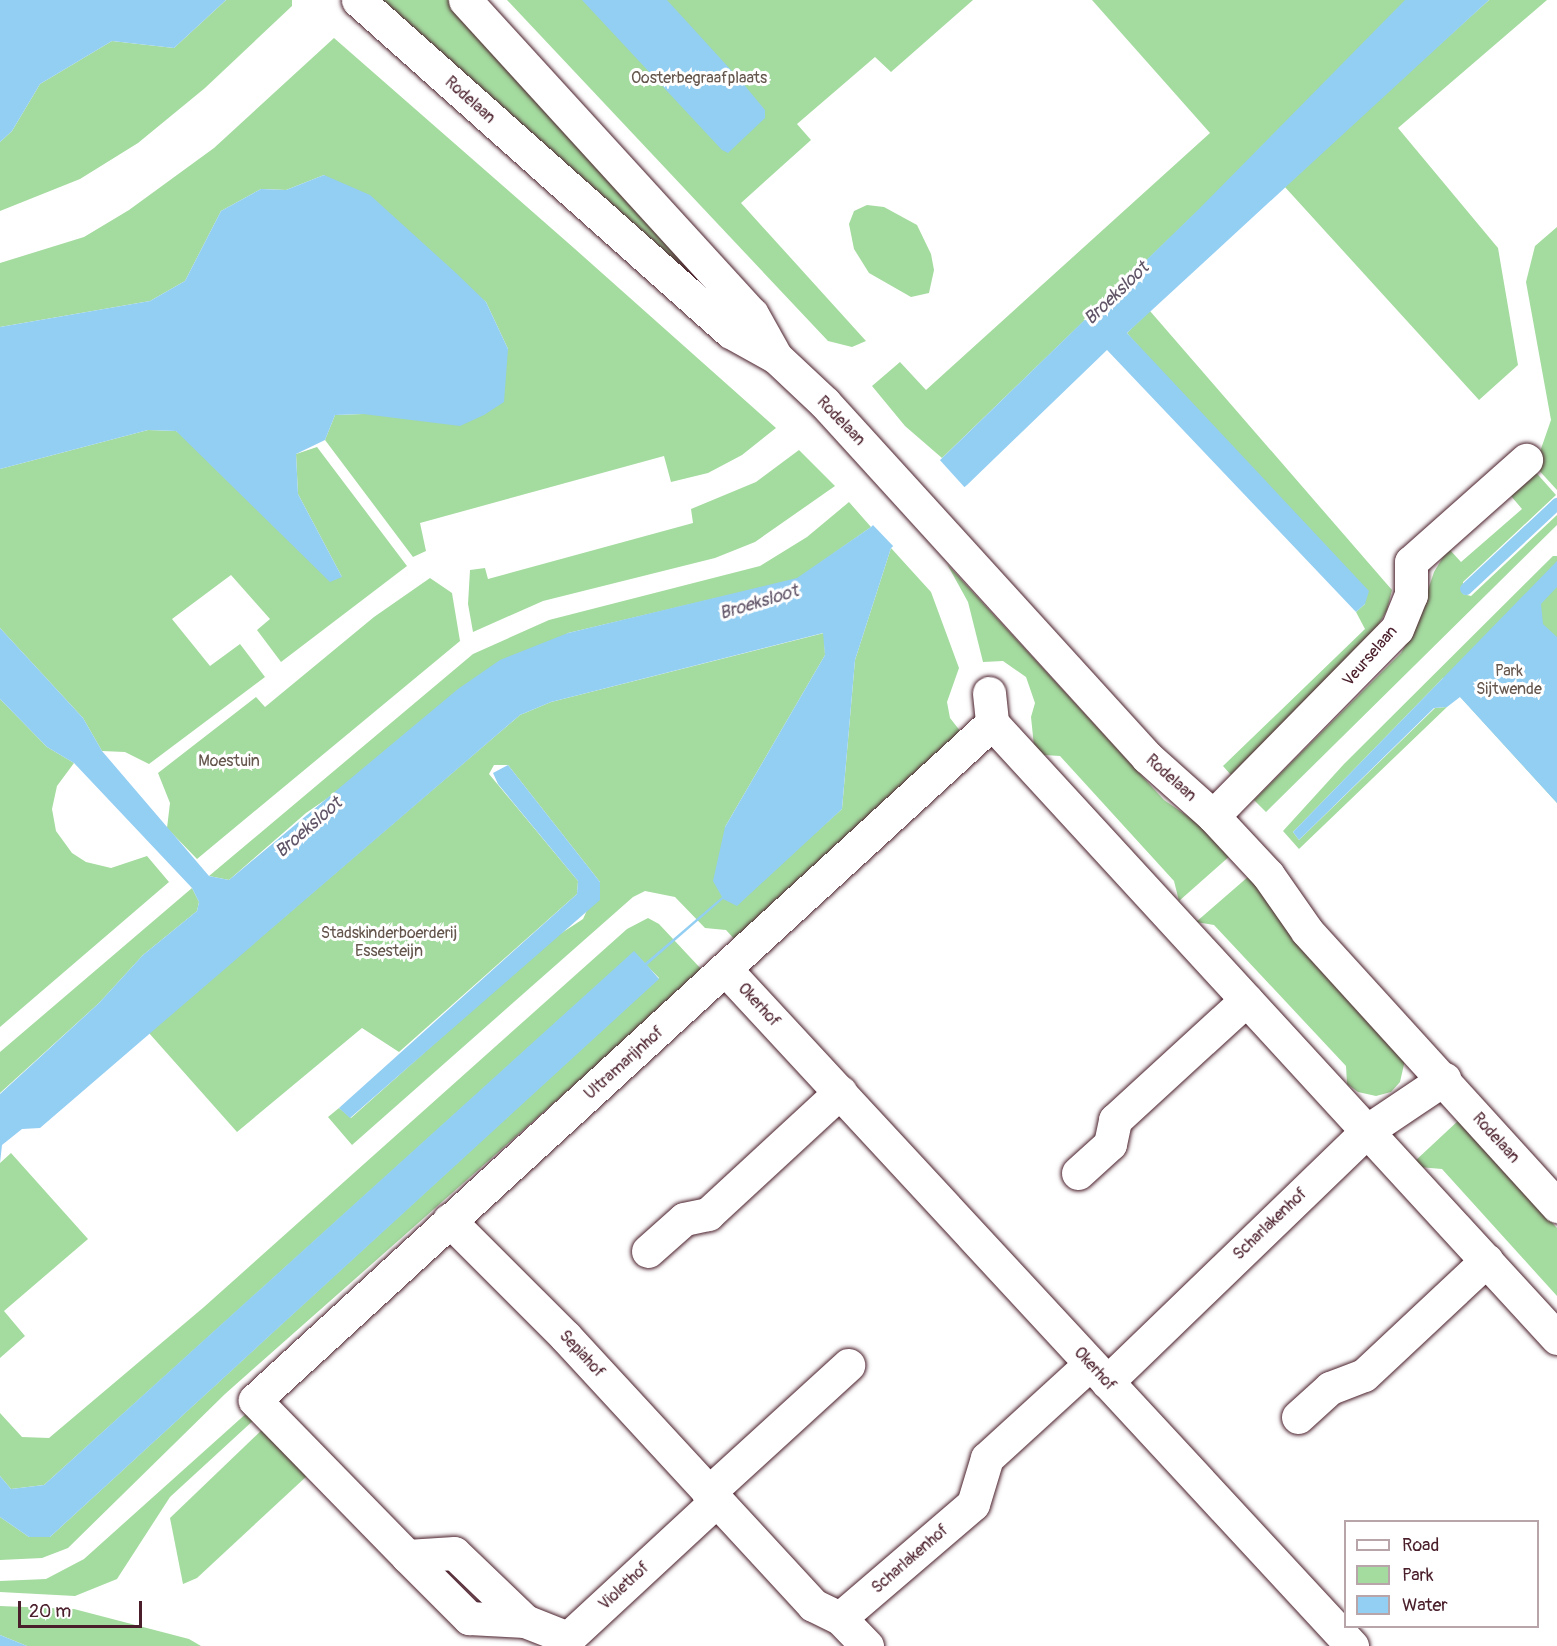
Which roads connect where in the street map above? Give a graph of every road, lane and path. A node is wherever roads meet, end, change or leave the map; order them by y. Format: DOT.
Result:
graph roads {
  1 [pos="358,0"];
  2 [pos="465,0"];
  3 [pos="776,357"];
  4 [pos="1526,460"];
  5 [pos="1213,816"];
  6 [pos="727,971"];
  7 [pos="1246,1000"];
  8 [pos="1444,1079"];
  9 [pos="840,1092"];
  10 [pos="1368,1130"];
  11 [pos="1078,1173"];
  12 [pos="1557,1206"];
  13 [pos="449,1220"];
  14 [pos="648,1251"];
  15 [pos="1486,1260"];
  16 [pos="1557,1338"];
  17 [pos="848,1365"];
  18 [pos="1098,1373"];
  19 [pos="255,1400"];
  20 [pos="1298,1417"];
  21 [pos="711,1498"];
  22 [pos="840,1618"];
  23 [pos="867,1646"];
  24 [pos="1352,1646"];
  1 -- 3 [label="street, Rodelaan"];
  2 -- 3 [label="street, Rodelaan"];
  3 -- 5 [label="street, Rodelaan"];
  4 -- 5 [label="street, Veurselaan"];
  5 -- 8 [label="street, Rodelaan"];
  6 -- 7 [label="street, Ultramarijnhof"];
  6 -- 9 [label="street, Okerhof"];
  6 -- 13 [label="street, Ultramarijnhof"];
  7 -- 10 [label="street"];
  7 -- 11 [label="street"];
  8 -- 10 [label="street, Scharlakenhof"];
  8 -- 12 [label="street, Rodelaan"];
  9 -- 14 [label="street"];
  9 -- 18 [label="street, Okerhof"];
  10 -- 15 [label="street"];
  10 -- 18 [label="street, Scharlakenhof"];
  13 -- 19 [label="street, Ultramarijnhof"];
  13 -- 21 [label="street, Sepiahof"];
  15 -- 16 [label="street"];
  15 -- 20 [label="street"];
  17 -- 21 [label="street"];
  18 -- 22 [label="street, Scharlakenhof"];
  18 -- 24 [label="street, Okerhof"];
  19 -- 21 [label="street, Violethof"];
  21 -- 22 [label="street, Sepiahof"];
  22 -- 23 [label="street, Sepiahof"];
}
